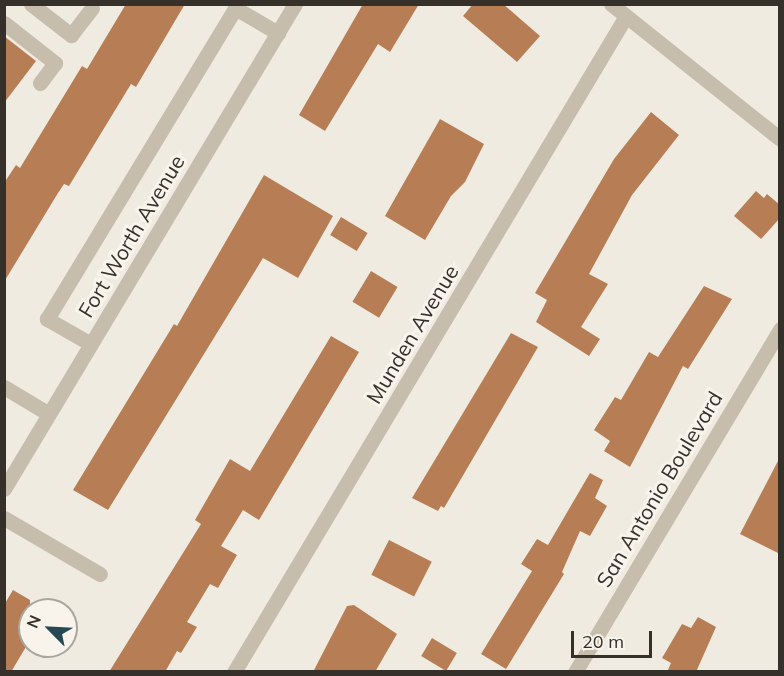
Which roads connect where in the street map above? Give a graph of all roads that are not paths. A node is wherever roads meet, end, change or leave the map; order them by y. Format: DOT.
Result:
graph roads {
  1 [pos="31,4"];
  2 [pos="295,4"];
  3 [pos="611,4"];
  4 [pos="92,8"];
  5 [pos="626,16"];
  6 [pos="4,23"];
  7 [pos="278,33"];
  8 [pos="40,83"];
  9 [pos="780,139"];
  10 [pos="780,329"];
  11 [pos="91,344"];
  12 [pos="4,387"];
  13 [pos="49,414"];
  14 [pos="4,489"];
  15 [pos="4,518"];
  16 [pos="100,574"];
  17 [pos="234,672"];
  18 [pos="575,672"];
  1 -- 4 [label="street"];
  2 -- 7 [label="street, Fort Worth Avenue"];
  3 -- 5 [label="street"];
  5 -- 9 [label="street"];
  5 -- 17 [label="street, Munden Avenue"];
  6 -- 8 [label="street"];
  7 -- 11 [label="street, Fort Worth Avenue"];
  7 -- 11 [label="street"];
  10 -- 18 [label="street, San Antonio Boulevard"];
  11 -- 13 [label="street, Fort Worth Avenue"];
  12 -- 13 [label="street"];
  13 -- 14 [label="street, Fort Worth Avenue"];
  15 -- 16 [label="street"];
}
